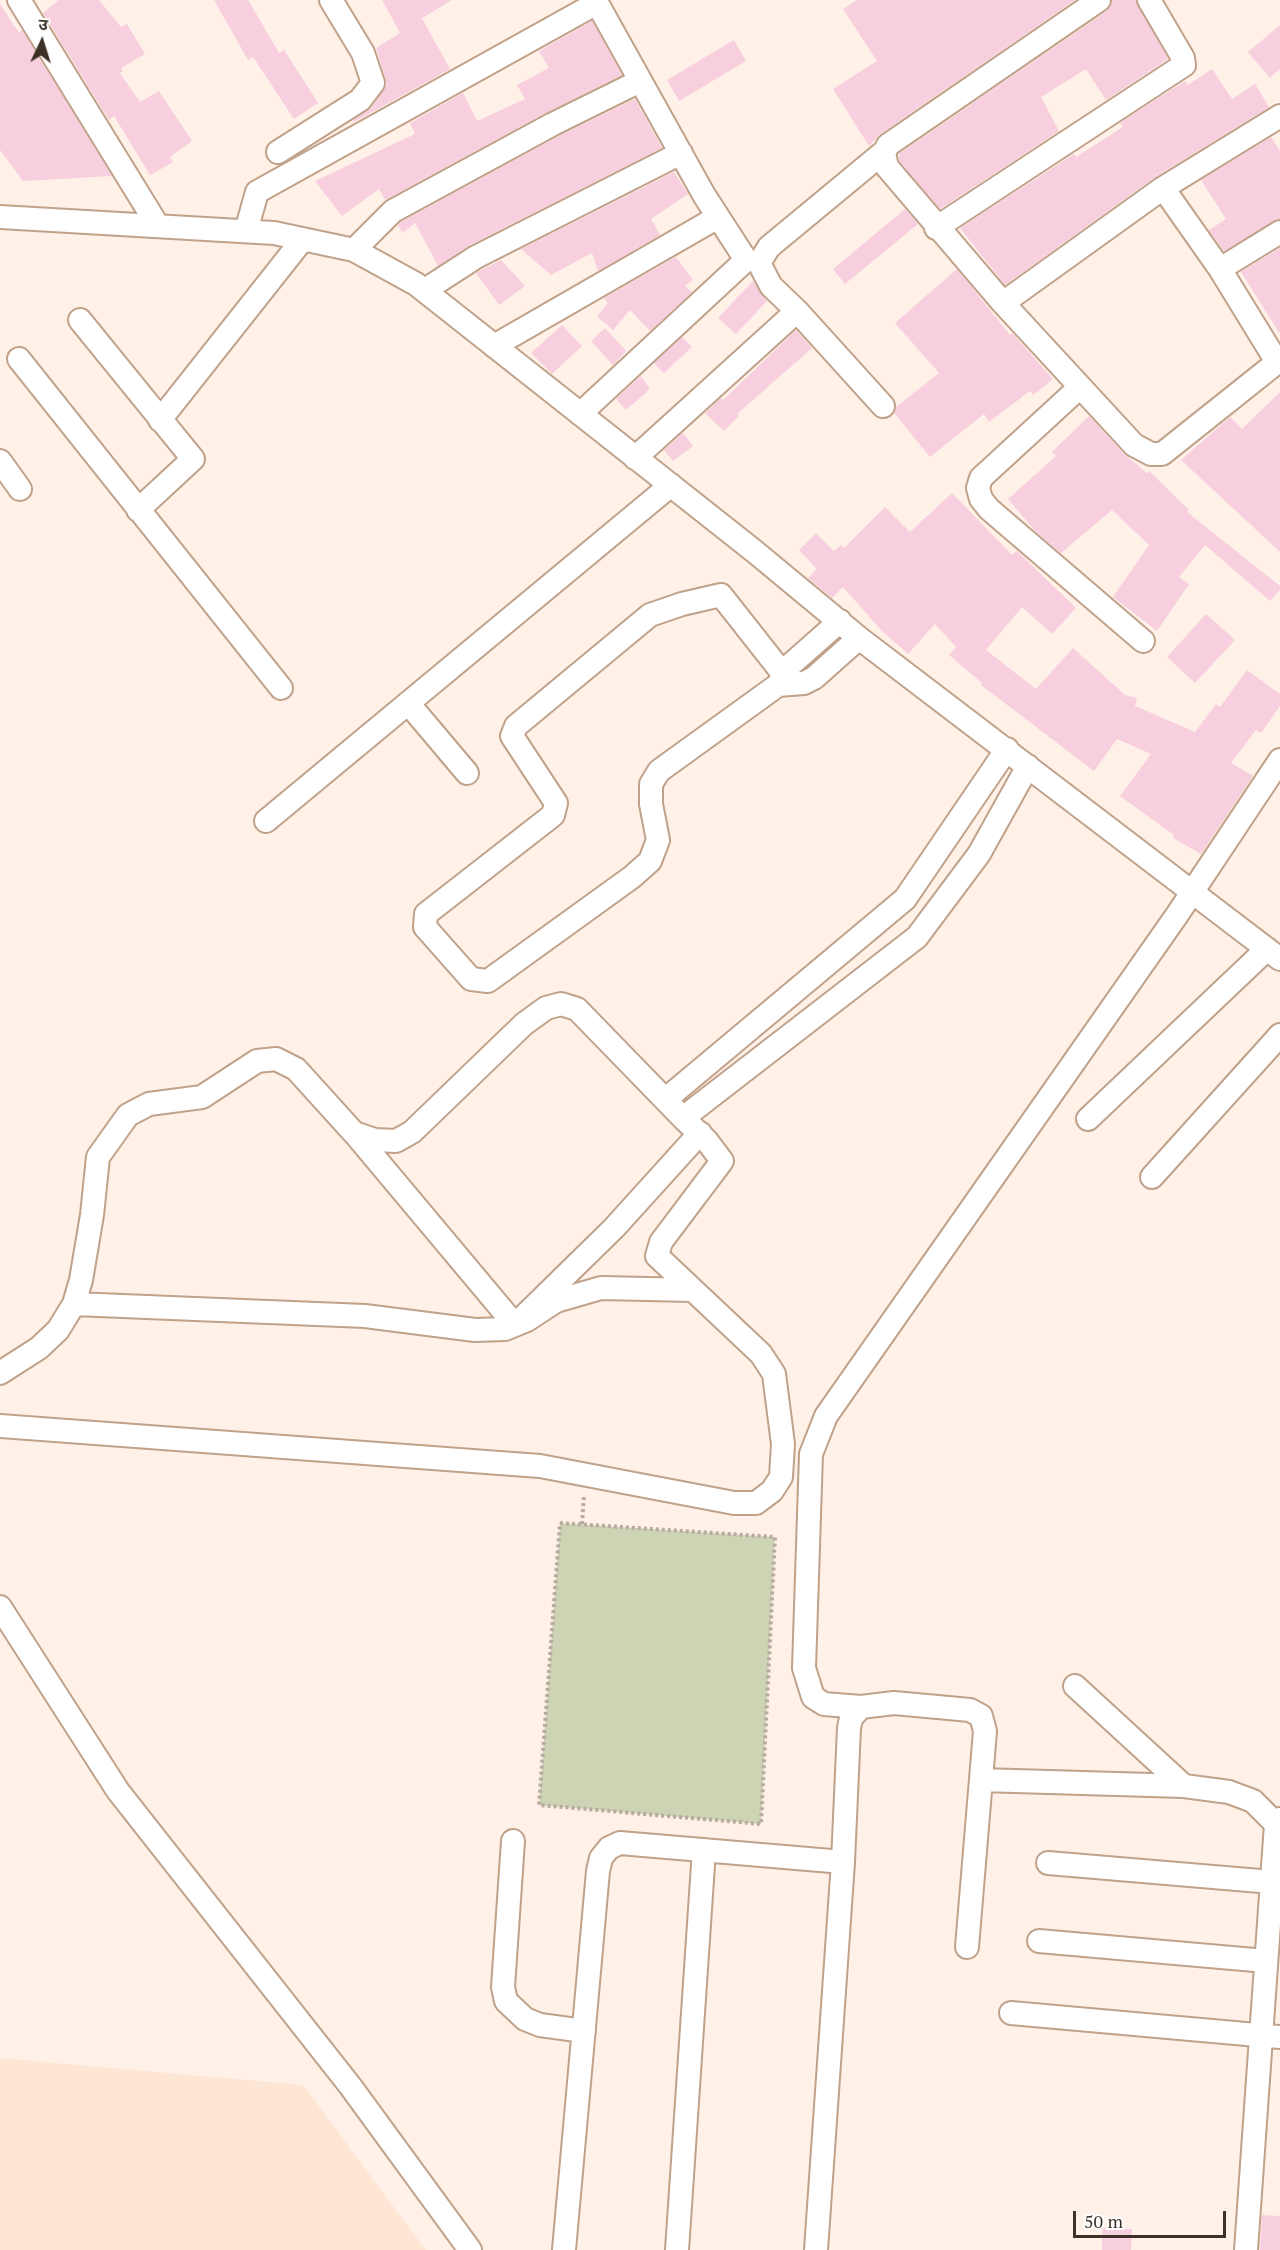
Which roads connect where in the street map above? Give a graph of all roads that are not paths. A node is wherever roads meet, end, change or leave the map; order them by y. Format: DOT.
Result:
graph roads {
  1 [pos="19,0"];
  2 [pos="331,0"];
  3 [pos="1099,0"];
  4 [pos="1149,0"];
  5 [pos="640,81"];
  6 [pos="1280,116"];
  7 [pos="885,151"];
  8 [pos="278,152"];
  9 [pos="681,153"];
  10 [pos="1163,188"];
  11 [pos="0,217"];
  12 [pos="718,217"];
  13 [pos="158,226"];
  14 [pos="936,228"];
  15 [pos="246,231"];
  16 [pos="1280,232"];
  17 [pos="303,239"];
  18 [pos="354,250"];
  19 [pos="1220,269"];
  20 [pos="424,290"];
  21 [pos="1003,303"];
  22 [pos="797,311"];
  23 [pos="80,320"];
  24 [pos="494,346"];
  25 [pos="19,359"];
  26 [pos="1278,361"];
  27 [pos="1080,387"];
  28 [pos="883,406"];
  29 [pos="580,414"];
  30 [pos="160,420"];
  31 [pos="635,458"];
  32 [pos="0,460"];
  33 [pos="671,485"];
  34 [pos="20,489"];
  35 [pos="138,510"];
  36 [pos="840,621"];
  37 [pos="859,638"];
  38 [pos="1143,641"];
  39 [pos="781,680"];
  40 [pos="281,688"];
  41 [pos="408,703"];
  42 [pos="1007,749"];
  43 [pos="1280,760"];
  44 [pos="1028,766"];
  45 [pos="467,774"];
  46 [pos="967,808"];
  47 [pos="266,821"];
  48 [pos="996,824"];
  49 [pos="1192,894"];
  50 [pos="905,899"];
  51 [pos="928,923"];
  52 [pos="1273,954"];
  53 [pos="781,1003"];
  54 [pos="800,1028"];
  55 [pos="1280,1035"];
  56 [pos="666,1100"];
  57 [pos="683,1118"];
  58 [pos="1088,1119"];
  59 [pos="354,1133"];
  60 [pos="700,1133"];
  61 [pos="1152,1177"];
  62 [pos="693,1290"];
  63 [pos="74,1304"];
  64 [pos="515,1325"];
  65 [pos="0,1373"];
  66 [pos="0,1426"];
  67 [pos="0,1607"];
  68 [pos="1075,1686"];
  69 [pos="861,1707"];
  70 [pos="981,1780"];
  71 [pos="1184,1786"];
  72 [pos="1278,1821"];
  73 [pos="513,1841"];
  74 [pos="704,1850"];
  75 [pos="843,1862"];
  76 [pos="1048,1863"];
  77 [pos="1274,1895"];
  78 [pos="1039,1941"];
  79 [pos="967,1947"];
  80 [pos="1270,1973"];
  81 [pos="1011,2013"];
  82 [pos="585,2031"];
  83 [pos="1271,2036"];
  84 [pos="470,2250"];
  85 [pos="564,2250"];
  86 [pos="677,2250"];
  87 [pos="816,2250"];
  88 [pos="1246,2250"];
  1 -- 13 [label="street"];
  2 -- 8 [label="street"];
  3 -- 7 [label="street"];
  4 -- 14 [label="street"];
  5 -- 9 [label="street"];
  5 -- 15 [label="street"];
  5 -- 18 [label="street"];
  6 -- 10 [label="street"];
  7 -- 14 [label="street"];
  7 -- 22 [label="street"];
  9 -- 12 [label="street"];
  9 -- 20 [label="street"];
  10 -- 19 [label="street"];
  10 -- 21 [label="street"];
  11 -- 13 [label="street"];
  12 -- 24 [label="street"];
  12 -- 29 [label="street"];
  13 -- 15 [label="street"];
  14 -- 21 [label="street"];
  15 -- 17 [label="street"];
  16 -- 19 [label="street"];
  17 -- 18 [label="street"];
  17 -- 30 [label="street"];
  18 -- 20 [label="street"];
  19 -- 26 [label="street"];
  20 -- 24 [label="street"];
  21 -- 27 [label="street"];
  22 -- 28 [label="street"];
  22 -- 31 [label="street"];
  23 -- 30 [label="street"];
  24 -- 29 [label="street"];
  25 -- 35 [label="street"];
  26 -- 27 [label="street"];
  27 -- 38 [label="street"];
  29 -- 31 [label="street"];
  30 -- 35 [label="street"];
  31 -- 33 [label="street"];
  32 -- 34 [label="street"];
  33 -- 36 [label="street"];
  33 -- 41 [label="street"];
  35 -- 40 [label="street"];
  36 -- 37 [label="street"];
  36 -- 39 [label="street"];
  37 -- 39 [label="street"];
  37 -- 42 [label="street"];
  39 -- 39 [label="street"];
  41 -- 45 [label="street"];
  41 -- 47 [label="street"];
  42 -- 44 [label="street"];
  42 -- 46 [label="street"];
  43 -- 49 [label="street"];
  44 -- 48 [label="street"];
  44 -- 49 [label="street"];
  46 -- 48 [label="street"];
  46 -- 50 [label="street"];
  48 -- 51 [label="street"];
  49 -- 52 [label="street"];
  49 -- 69 [label="street"];
  50 -- 51 [label="street"];
  50 -- 53 [label="street"];
  51 -- 54 [label="street"];
  52 -- 58 [label="street"];
  53 -- 54 [label="street"];
  53 -- 56 [label="street"];
  54 -- 57 [label="street"];
  55 -- 61 [label="street"];
  56 -- 57 [label="street"];
  56 -- 59 [label="street"];
  57 -- 60 [label="street"];
  59 -- 63 [label="street"];
  59 -- 64 [label="street"];
  60 -- 62 [label="street"];
  60 -- 64 [label="street"];
  62 -- 64 [label="street"];
  62 -- 66 [label="street"];
  63 -- 64 [label="street"];
  63 -- 65 [label="street"];
  67 -- 84 [label="street"];
  68 -- 71 [label="street"];
  69 -- 70 [label="street"];
  69 -- 75 [label="street"];
  70 -- 71 [label="street"];
  70 -- 79 [label="street"];
  71 -- 72 [label="street"];
  72 -- 77 [label="street"];
  73 -- 82 [label="street"];
  74 -- 75 [label="street"];
  74 -- 82 [label="street"];
  74 -- 86 [label="street"];
  75 -- 87 [label="street"];
  76 -- 77 [label="street"];
  77 -- 80 [label="street"];
  78 -- 80 [label="street"];
  80 -- 83 [label="street"];
  81 -- 83 [label="street"];
  82 -- 85 [label="street"];
  83 -- 88 [label="street"];
}
